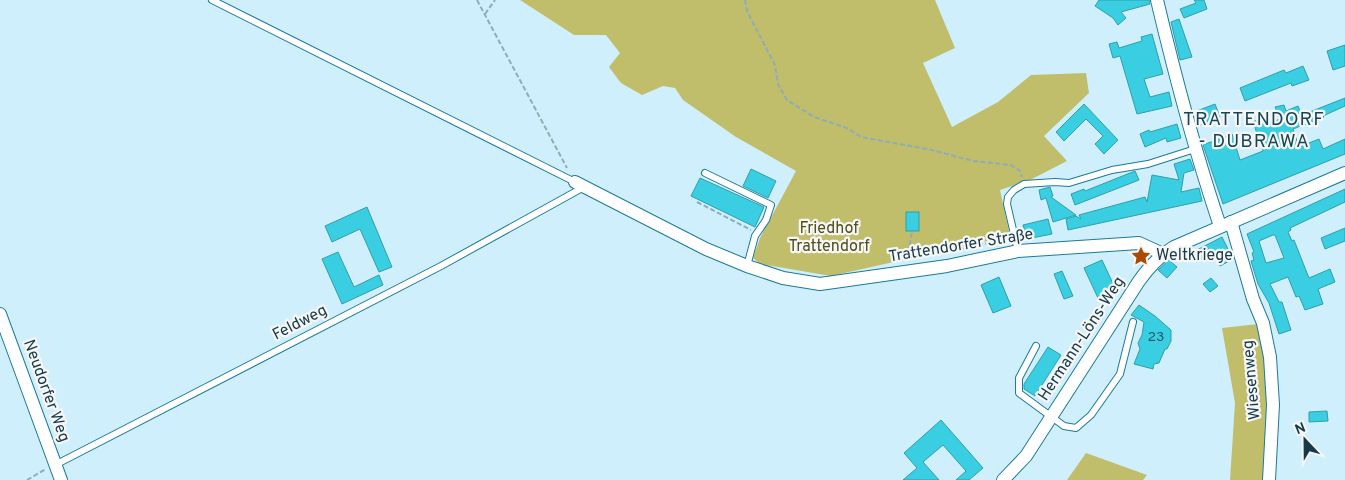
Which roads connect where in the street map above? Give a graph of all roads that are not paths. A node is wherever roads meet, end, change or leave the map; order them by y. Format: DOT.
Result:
graph roads {
  1 [pos="212,0"];
  2 [pos="1157,0"];
  3 [pos="1195,149"];
  4 [pos="705,173"];
  5 [pos="1345,173"];
  6 [pos="579,185"];
  7 [pos="1226,224"];
  8 [pos="1018,251"];
  9 [pos="1163,254"];
  10 [pos="747,266"];
  11 [pos="0,314"];
  12 [pos="1133,322"];
  13 [pos="1036,346"];
  14 [pos="1051,417"];
  15 [pos="55,465"];
  16 [pos="61,480"];
  17 [pos="1003,480"];
  18 [pos="1269,480"];
  1 -- 6 [label="lane"];
  2 -- 3 [label="street, Wiesenweg"];
  3 -- 7 [label="street, Wiesenweg"];
  3 -- 8 [label="lane"];
  4 -- 10 [label="lane"];
  5 -- 7 [label="street"];
  6 -- 10 [label="street, Trattendorfer Straße"];
  6 -- 15 [label="lane, Feldweg"];
  7 -- 9 [label="street, Hermann-Löns-Weg"];
  7 -- 18 [label="street, Wiesenweg"];
  8 -- 9 [label="street, Trattendorfer Straße"];
  8 -- 10 [label="street, Trattendorfer Straße"];
  9 -- 14 [label="street, Hermann-Löns-Weg"];
  11 -- 15 [label="street, Neudorfer Weg"];
  12 -- 14 [label="lane"];
  13 -- 14 [label="lane"];
  14 -- 17 [label="street, Hermann-Löns-Weg"];
  15 -- 16 [label="street, Neudorfer Weg"];
}
